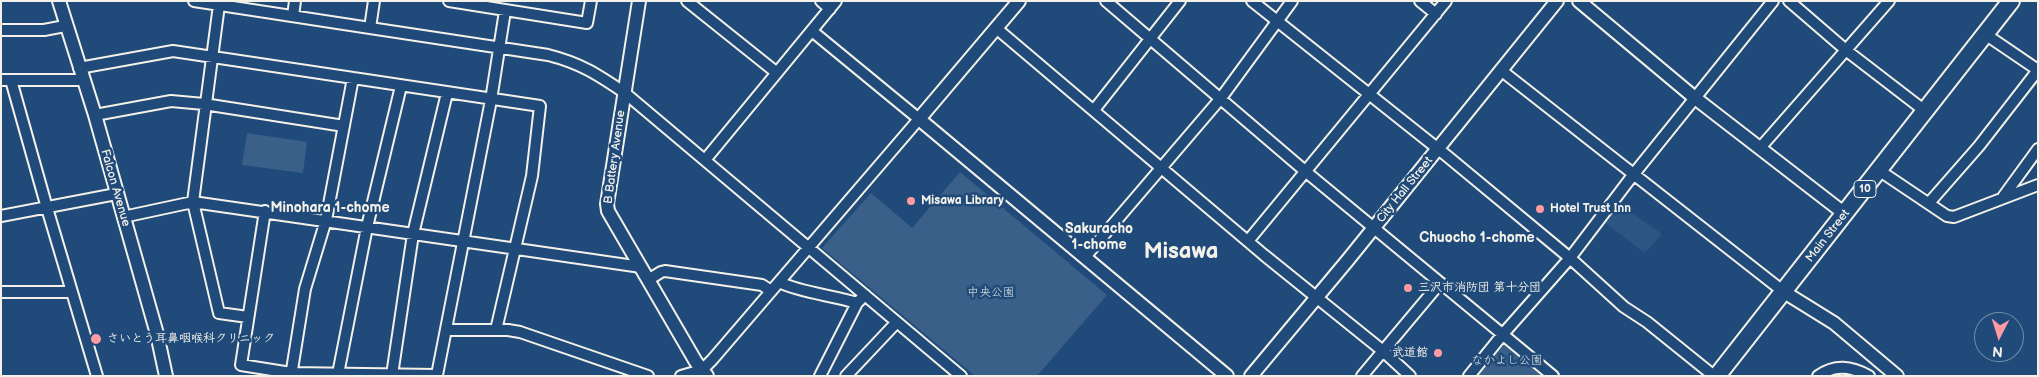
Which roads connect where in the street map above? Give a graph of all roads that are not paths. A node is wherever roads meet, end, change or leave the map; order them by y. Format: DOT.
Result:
graph roads {
  1 [pos="59,1"];
  2 [pos="194,1"];
  3 [pos="295,1"];
  4 [pos="374,1"];
  5 [pos="449,1"];
  6 [pos="590,1"];
  7 [pos="639,1"];
  8 [pos="687,1"];
  9 [pos="821,1"];
  10 [pos="1019,1"];
  11 [pos="1106,1"];
  12 [pos="1180,1"];
  13 [pos="1252,1"];
  14 [pos="1292,1"];
  15 [pos="1420,1"];
  16 [pos="1446,1"];
  17 [pos="1557,1"];
  18 [pos="1579,1"];
  19 [pos="1773,1"];
  20 [pos="1789,1"];
  21 [pos="1889,1"];
  22 [pos="2011,1"];
  23 [pos="463,2"];
  24 [pos="219,5"];
  25 [pos="833,5"];
  26 [pos="505,11"];
  27 [pos="1436,14"];
  28 [pos="293,16"];
  29 [pos="1278,21"];
  30 [pos="65,26"];
  31 [pos="370,28"];
  32 [pos="996,28"];
  33 [pos="1,30"];
  34 [pos="812,31"];
  35 [pos="1986,34"];
  36 [pos="1151,39"];
  37 [pos="500,48"];
  38 [pos="1847,51"];
  39 [pos="211,56"];
  40 [pos="2038,70"];
  41 [pos="1502,71"];
  42 [pos="81,74"];
  43 [pos="777,74"];
  44 [pos="353,78"];
  45 [pos="6,80"];
  46 [pos="401,86"];
  47 [pos="447,93"];
  48 [pos="624,93"];
  49 [pos="1369,94"];
  50 [pos="1221,98"];
  51 [pos="1696,98"];
  52 [pos="492,100"];
  53 [pos="204,104"];
  54 [pos="1094,110"];
  55 [pos="1925,111"];
  56 [pos="95,116"];
  57 [pos="919,119"];
  58 [pos="344,126"];
  59 [pos="1760,148"];
  60 [pos="1438,149"];
  61 [pos="2038,149"];
  62 [pos="704,160"];
  63 [pos="1162,169"];
  64 [pos="1305,171"];
  65 [pos="1880,171"];
  66 [pos="1633,175"];
  67 [pos="2038,185"];
  68 [pos="116,194"];
  69 [pos="2003,198"];
  70 [pos="193,202"];
  71 [pos="1929,203"];
  72 [pos="47,208"];
  73 [pos="265,211"];
  74 [pos="1845,214"];
  75 [pos="1,216"];
  76 [pos="123,216"];
  77 [pos="326,220"];
  78 [pos="367,227"];
  79 [pos="1375,227"];
  80 [pos="413,234"];
  81 [pos="464,241"];
  82 [pos="1248,242"];
  83 [pos="808,247"];
  84 [pos="515,249"];
  85 [pos="1085,257"];
  86 [pos="1570,258"];
  87 [pos="641,267"];
  88 [pos="648,280"];
  89 [pos="779,282"];
  90 [pos="1440,282"];
  91 [pos="771,291"];
  92 [pos="1,292"];
  93 [pos="72,292"];
  94 [pos="1784,292"];
  95 [pos="865,295"];
  96 [pos="1316,298"];
  97 [pos="857,303"];
  98 [pos="248,317"];
  99 [pos="896,323"];
  100 [pos="446,330"];
  101 [pos="496,330"];
  102 [pos="1503,334"];
  103 [pos="1383,351"];
  104 [pos="622,372"];
  105 [pos="704,373"];
  106 [pos="291,374"];
  107 [pos="338,374"];
  108 [pos="392,375"];
  109 [pos="98,376"];
  110 [pos="166,376"];
  111 [pos="648,376"];
  112 [pos="682,376"];
  113 [pos="820,376"];
  114 [pos="846,376"];
  115 [pos="961,376"];
  116 [pos="1227,376"];
  117 [pos="1250,376"];
  118 [pos="1362,376"];
  119 [pos="1410,376"];
  120 [pos="1469,376"];
  121 [pos="1553,376"];
  122 [pos="1716,376"];
  123 [pos="1818,376"];
  124 [pos="1869,376"];
  125 [pos="1897,376"];
  1 -- 30 [label="street, Falcon Avenue"];
  2 -- 24 [label="street"];
  3 -- 28 [label="street"];
  4 -- 31 [label="street"];
  5 -- 23 [label="street"];
  6 -- 26 [label="street"];
  7 -- 48 [label="street, B Battery Avenue"];
  8 -- 43 [label="street"];
  9 -- 25 [label="street"];
  10 -- 32 [label="street"];
  11 -- 36 [label="street"];
  12 -- 36 [label="street"];
  13 -- 29 [label="street"];
  14 -- 29 [label="street"];
  15 -- 27 [label="street"];
  16 -- 27 [label="street"];
  17 -- 41 [label="street, City Hall Street"];
  18 -- 51 [label="street"];
  19 -- 51 [label="street"];
  20 -- 38 [label="street"];
  21 -- 38 [label="street"];
  22 -- 35 [label="main road, Main Street / 10"];
  23 -- 26 [label="street"];
  24 -- 28 [label="street"];
  24 -- 39 [label="street"];
  25 -- 34 [label="street"];
  26 -- 37 [label="street"];
  27 -- 49 [label="street"];
  28 -- 31 [label="street"];
  29 -- 49 [label="street"];
  29 -- 50 [label="street"];
  30 -- 33 [label="street"];
  30 -- 42 [label="street, Falcon Avenue"];
  31 -- 37 [label="street"];
  32 -- 54 [label="street"];
  32 -- 57 [label="street"];
  34 -- 43 [label="street"];
  34 -- 57 [label="street"];
  35 -- 40 [label="street"];
  35 -- 55 [label="main road, Main Street / 10"];
  36 -- 50 [label="street"];
  36 -- 54 [label="street"];
  37 -- 48 [label="street"];
  37 -- 52 [label="street"];
  38 -- 55 [label="street"];
  38 -- 59 [label="street"];
  39 -- 42 [label="street"];
  39 -- 44 [label="street"];
  39 -- 53 [label="street"];
  40 -- 71 [label="street"];
  41 -- 60 [label="street, City Hall Street"];
  41 -- 66 [label="street"];
  42 -- 45 [label="street"];
  42 -- 56 [label="street, Falcon Avenue"];
  43 -- 62 [label="street"];
  44 -- 46 [label="street"];
  44 -- 58 [label="street"];
  45 -- 72 [label="street"];
  46 -- 47 [label="street"];
  46 -- 78 [label="street"];
  47 -- 52 [label="street"];
  47 -- 80 [label="street"];
  48 -- 62 [label="street"];
  48 -- 87 [label="street, B Battery Avenue"];
  49 -- 60 [label="street"];
  49 -- 64 [label="street"];
  50 -- 63 [label="street"];
  50 -- 64 [label="street"];
  51 -- 59 [label="street"];
  51 -- 66 [label="street"];
  52 -- 81 [label="street"];
  52 -- 84 [label="street"];
  53 -- 56 [label="street"];
  53 -- 58 [label="street"];
  53 -- 70 [label="street"];
  54 -- 63 [label="street"];
  55 -- 65 [label="main road, Main Street / 10"];
  56 -- 68 [label="street, Falcon Avenue"];
  57 -- 83 [label="street"];
  57 -- 85 [label="street"];
  58 -- 77 [label="street"];
  59 -- 74 [label="street"];
  60 -- 79 [label="street, City Hall Street"];
  60 -- 86 [label="street"];
  61 -- 69 [label="street"];
  62 -- 83 [label="street"];
  63 -- 82 [label="street"];
  63 -- 85 [label="street"];
  64 -- 79 [label="street"];
  64 -- 82 [label="street"];
  65 -- 71 [label="street"];
  65 -- 74 [label="main road, Main Street / 10"];
  66 -- 86 [label="street"];
  66 -- 94 [label="street"];
  67 -- 69 [label="street"];
  68 -- 72 [label="street"];
  68 -- 76 [label="street, Falcon Avenue"];
  69 -- 71 [label="street"];
  70 -- 73 [label="street"];
  70 -- 76 [label="street"];
  70 -- 98 [label="street"];
  72 -- 75 [label="street"];
  72 -- 93 [label="street"];
  73 -- 77 [label="street"];
  73 -- 98 [label="street"];
  74 -- 94 [label="main road, Main Street / 10"];
  76 -- 110 [label="street, Falcon Avenue"];
  77 -- 78 [label="street"];
  77 -- 106 [label="street"];
  78 -- 80 [label="street"];
  78 -- 107 [label="street"];
  79 -- 90 [label="street"];
  79 -- 96 [label="street, City Hall Street"];
  80 -- 81 [label="street"];
  80 -- 108 [label="street"];
  81 -- 84 [label="street"];
  81 -- 100 [label="street"];
  82 -- 96 [label="street"];
  83 -- 89 [label="street"];
  83 -- 95 [label="street"];
  84 -- 87 [label="street"];
  84 -- 101 [label="street"];
  85 -- 116 [label="street"];
  86 -- 102 [label="street"];
  86 -- 122 [label="street"];
  87 -- 88 [label="street, B Battery Avenue"];
  88 -- 91 [label="street"];
  88 -- 105 [label="street, B Battery Avenue"];
  89 -- 91 [label="street"];
  89 -- 97 [label="street"];
  90 -- 102 [label="street"];
  90 -- 103 [label="street"];
  91 -- 105 [label="street"];
  92 -- 93 [label="street"];
  93 -- 109 [label="street"];
  94 -- 122 [label="main road, Main Street / 10"];
  94 -- 125 [label="street"];
  95 -- 97 [label="street"];
  95 -- 99 [label="street"];
  96 -- 103 [label="street"];
  96 -- 117 [label="street, City Hall Street"];
  97 -- 113 [label="street"];
  98 -- 106 [label="street"];
  99 -- 114 [label="street"];
  99 -- 115 [label="street"];
  100 -- 101 [label="street"];
  100 -- 108 [label="street"];
  101 -- 104 [label="street"];
  102 -- 120 [label="street"];
  102 -- 121 [label="street"];
  103 -- 118 [label="street"];
  103 -- 119 [label="street"];
  104 -- 111 [label="street"];
  105 -- 112 [label="street"];
  106 -- 107 [label="street"];
  107 -- 108 [label="street"];
  123 -- 124 [label="street"];
}
